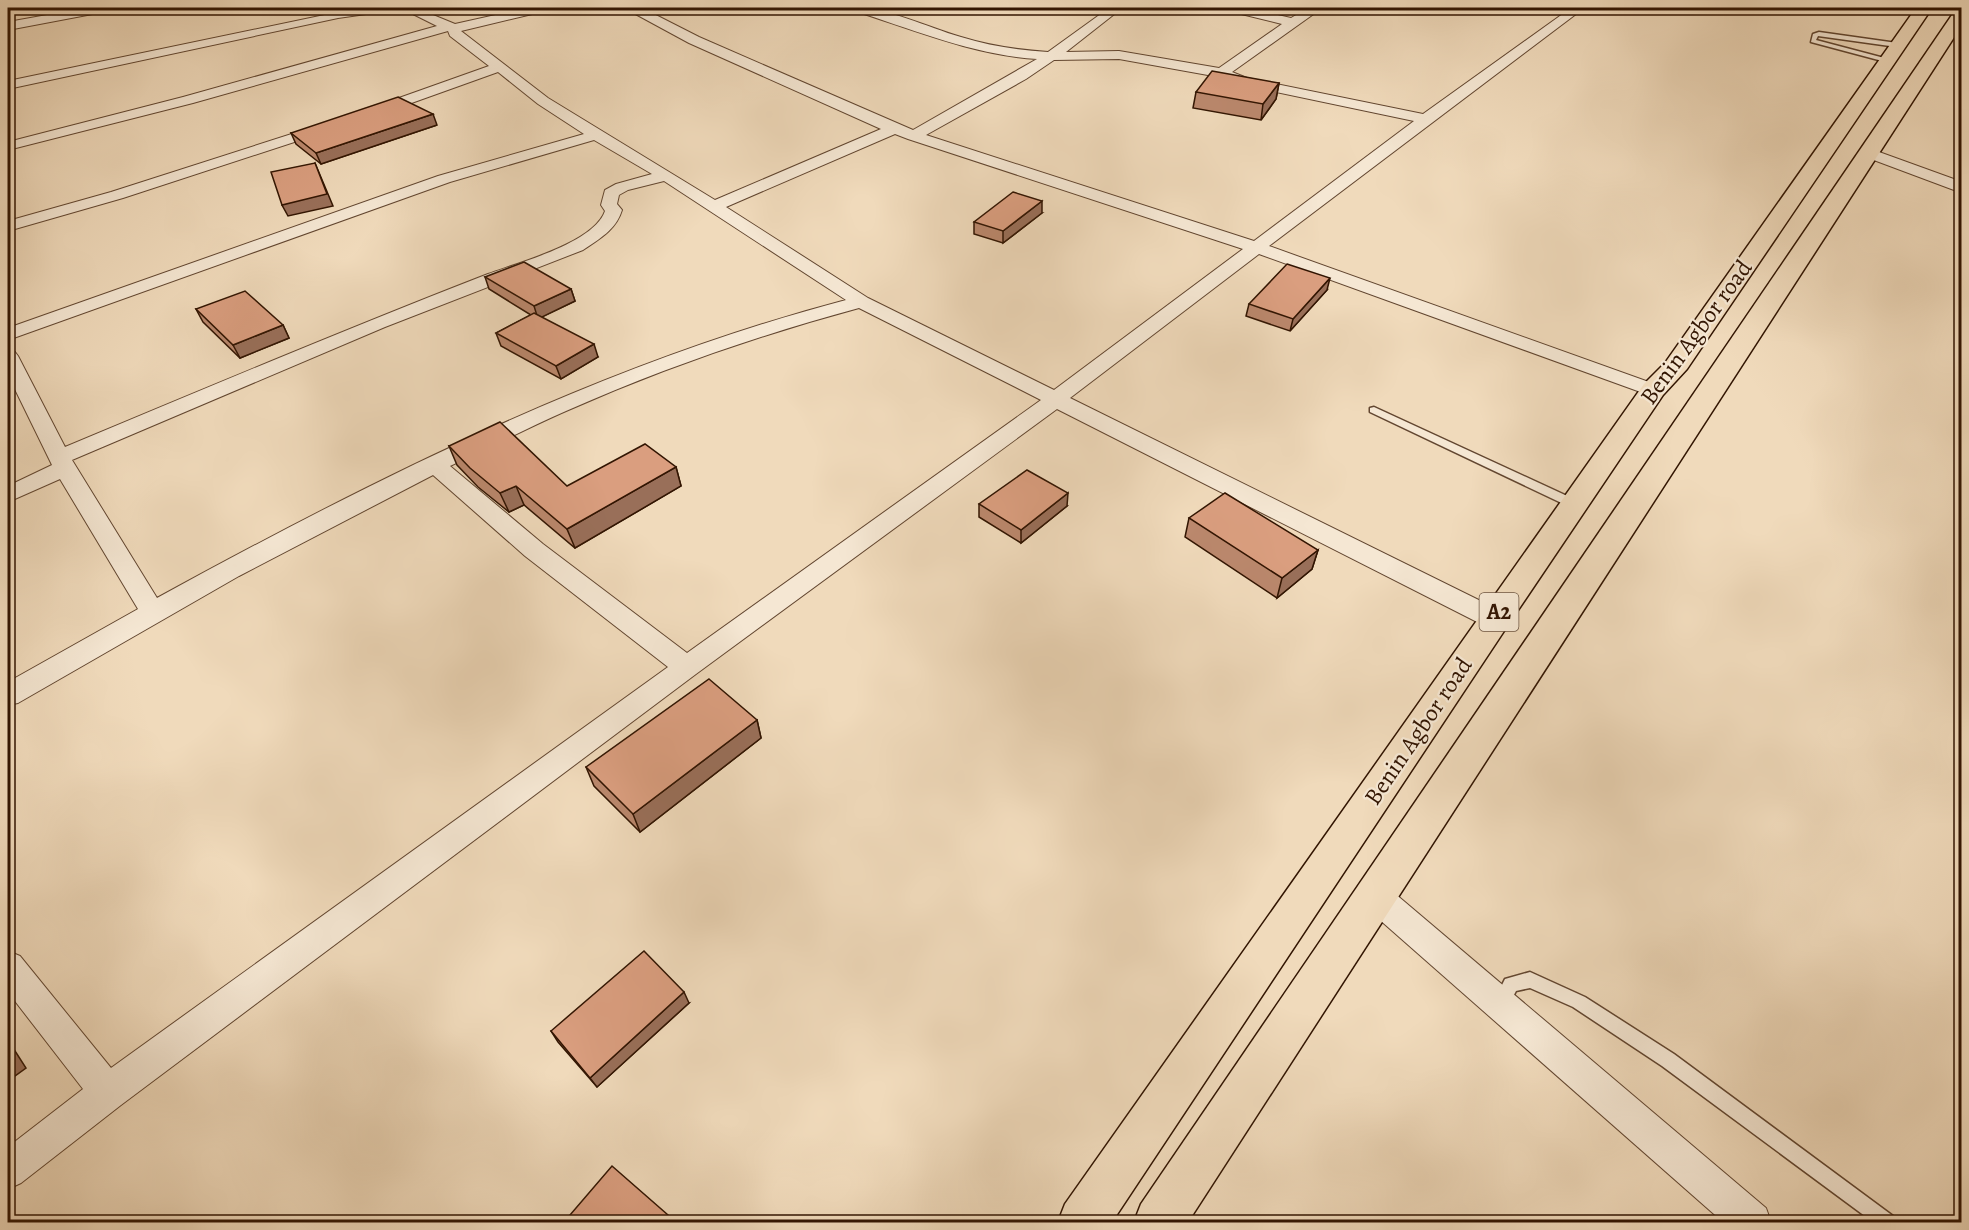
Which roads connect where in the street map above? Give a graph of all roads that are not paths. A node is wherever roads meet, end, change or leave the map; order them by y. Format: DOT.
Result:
graph roads {
  1 [pos="103,8"];
  2 [pos="380,8"];
  3 [pos="407,8"];
  4 [pos="541,8"];
  5 [pos="634,8"];
  6 [pos="859,8"];
  7 [pos="1233,8"];
  8 [pos="1316,8"];
  9 [pos="1578,8"];
  10 [pos="1924,8"];
  11 [pos="1109,9"];
  12 [pos="1960,16"];
  13 [pos="1294,23"];
  14 [pos="8,26"];
  15 [pos="452,27"];
  16 [pos="1858,40"];
  17 [pos="1854,52"];
  18 [pos="1891,53"];
  19 [pos="1050,56"];
  20 [pos="500,67"];
  21 [pos="1222,73"];
  22 [pos="8,85"];
  23 [pos="1425,119"];
  24 [pos="894,129"];
  25 [pos="596,135"];
  26 [pos="913,136"];
  27 [pos="8,146"];
  28 [pos="1868,153"];
  29 [pos="666,175"];
  30 [pos="1962,188"];
  31 [pos="714,206"];
  32 [pos="8,226"];
  33 [pos="1258,248"];
  34 [pos="861,302"];
  35 [pos="8,334"];
  36 [pos="8,356"];
  37 [pos="1653,390"];
  38 [pos="1056,400"];
  39 [pos="1374,410"];
  40 [pos="62,462"];
  41 [pos="435,465"];
  42 [pos="8,495"];
  43 [pos="1574,504"];
  44 [pos="152,611"];
  45 [pos="1494,619"];
  46 [pos="687,667"];
  47 [pos="8,695"];
  48 [pos="1375,896"];
  49 [pos="8,967"];
  50 [pos="1500,1005"];
  51 [pos="108,1092"];
  52 [pos="8,1170"];
  53 [pos="1083,1222"];
  54 [pos="1159,1222"];
  55 [pos="1752,1222"];
  56 [pos="1887,1222"];
  1 -- 14 [label="street"];
  2 -- 22 [label="street"];
  3 -- 15 [label="street"];
  4 -- 15 [label="street"];
  5 -- 24 [label="street"];
  6 -- 19 [label="street"];
  7 -- 13 [label="street"];
  8 -- 13 [label="street"];
  9 -- 23 [label="street"];
  10 -- 18 [label="highway, Benin Agbor road / A2"];
  11 -- 19 [label="street"];
  12 -- 28 [label="highway, Benin Agbor road / A2"];
  13 -- 21 [label="street"];
  15 -- 20 [label="street"];
  15 -- 27 [label="street"];
  16 -- 17 [label="lane"];
  16 -- 17 [label="lane"];
  16 -- 18 [label="lane"];
  17 -- 18 [label="lane"];
  18 -- 37 [label="highway, Benin Agbor road / A2"];
  19 -- 21 [label="street"];
  19 -- 26 [label="street"];
  20 -- 25 [label="street"];
  20 -- 32 [label="street"];
  21 -- 23 [label="street"];
  23 -- 33 [label="street"];
  24 -- 26 [label="street"];
  24 -- 31 [label="street"];
  25 -- 29 [label="street"];
  25 -- 35 [label="street"];
  26 -- 33 [label="street"];
  28 -- 30 [label="street"];
  28 -- 48 [label="highway, Benin Agbor road / A2"];
  29 -- 31 [label="street"];
  29 -- 40 [label="street"];
  31 -- 34 [label="street"];
  33 -- 37 [label="street"];
  33 -- 38 [label="street"];
  34 -- 38 [label="street"];
  34 -- 41 [label="street"];
  36 -- 40 [label="street"];
  37 -- 43 [label="highway, Benin Agbor road / A2"];
  38 -- 45 [label="street"];
  38 -- 46 [label="street"];
  39 -- 43 [label="lane"];
  40 -- 42 [label="street"];
  40 -- 44 [label="street"];
  41 -- 44 [label="street"];
  41 -- 46 [label="street"];
  43 -- 45 [label="highway, Benin Agbor road / A2"];
  44 -- 47 [label="street"];
  45 -- 53 [label="highway, Benin Agbor road / A2"];
  46 -- 51 [label="street"];
  48 -- 50 [label="street"];
  48 -- 54 [label="highway, Benin Agbor road / A2"];
  49 -- 51 [label="street"];
  50 -- 55 [label="street"];
  50 -- 56 [label="lane"];
  51 -- 52 [label="street"];
}
